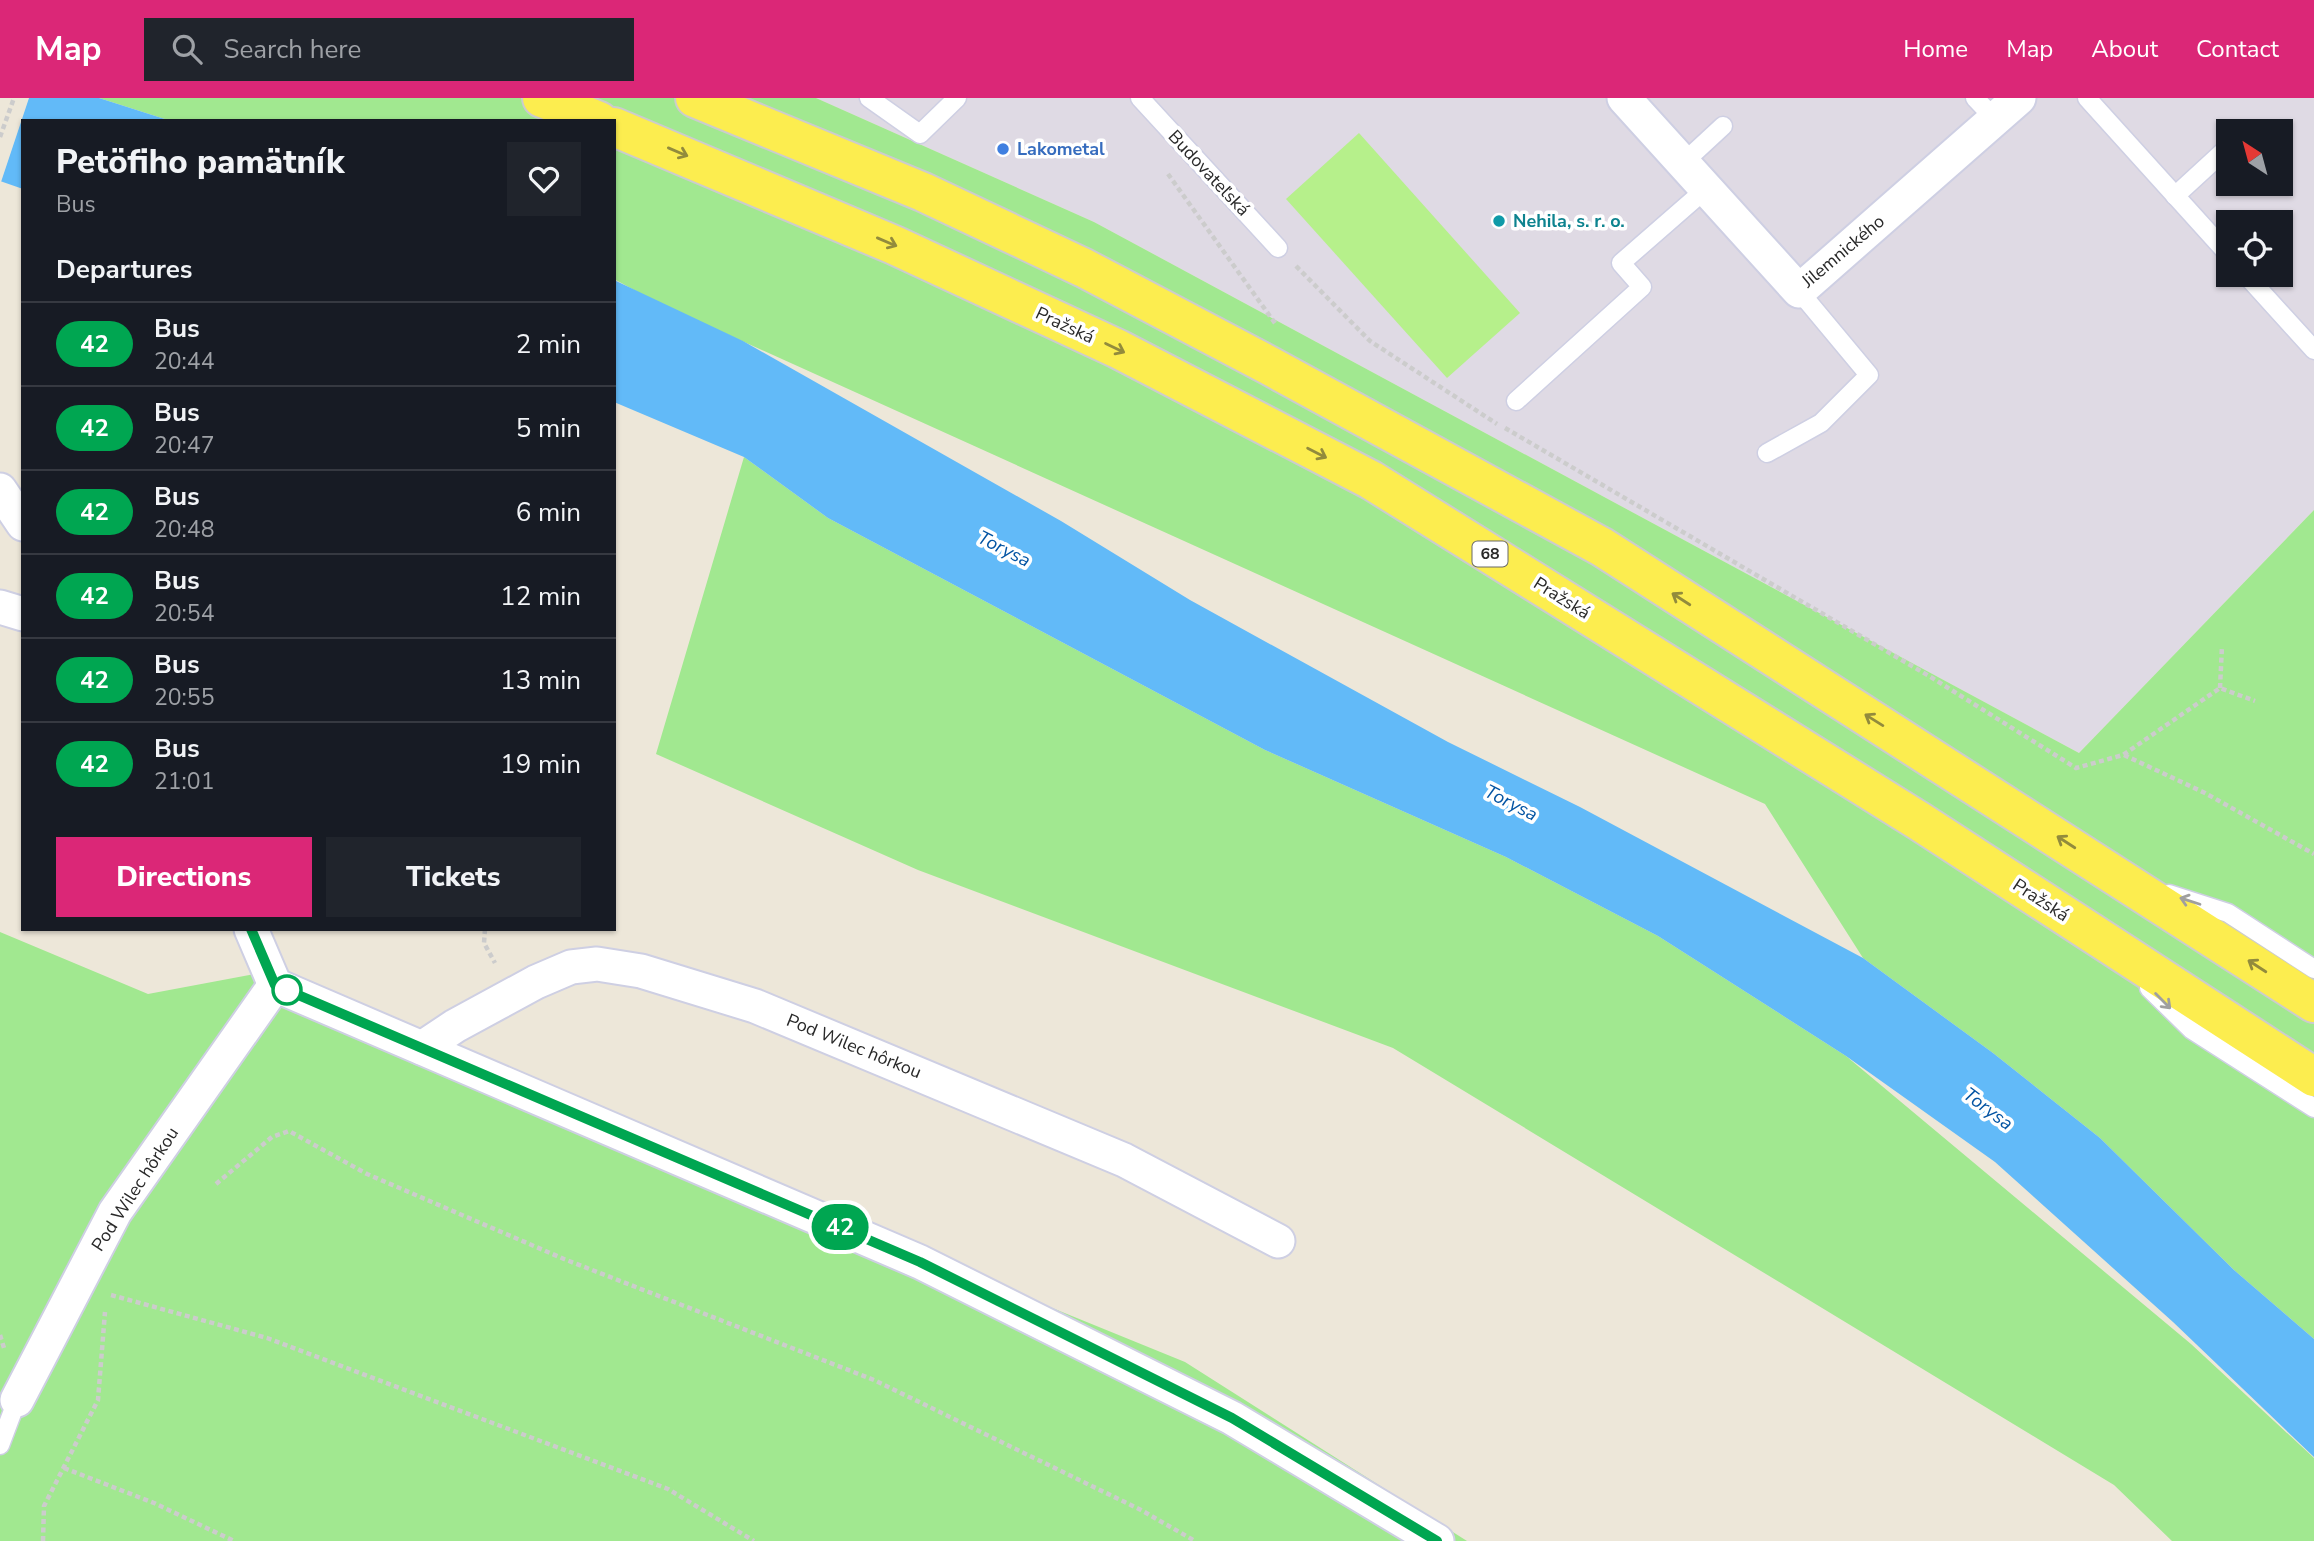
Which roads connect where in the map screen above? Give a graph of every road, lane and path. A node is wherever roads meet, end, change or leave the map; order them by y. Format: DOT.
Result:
graph roads {
  1 [pos="14,98"];
  2 [pos="542,98"];
  3 [pos="695,98"];
  4 [pos="869,98"];
  5 [pos="957,98"];
  6 [pos="1140,98"];
  7 [pos="1624,98"];
  8 [pos="2087,98"];
  9 [pos="1996,105"];
  10 [pos="594,119"];
  11 [pos="1723,127"];
  12 [pos="616,128"];
  13 [pos="0,137"];
  14 [pos="2216,158"];
  15 [pos="1683,163"];
  16 [pos="1707,188"];
  17 [pos="2175,196"];
  18 [pos="2216,241"];
  19 [pos="1278,248"];
  20 [pos="2257,287"];
  21 [pos="1800,291"];
  22 [pos="2314,349"];
  23 [pos="1516,401"];
  24 [pos="1768,453"];
  25 [pos="0,490"];
  26 [pos="21,521"];
  27 [pos="0,607"];
  28 [pos="21,613"];
  29 [pos="2222,646"];
  30 [pos="2220,688"];
  31 [pos="2255,701"];
  32 [pos="2123,755"];
  33 [pos="2314,854"];
  34 [pos="2120,878"];
  35 [pos="252,931"];
  36 [pos="2097,936"];
  37 [pos="2314,969"];
  38 [pos="275,985"];
  39 [pos="2314,1003"];
  40 [pos="422,1048"];
  41 [pos="2314,1077"];
  42 [pos="2314,1108"];
  43 [pos="216,1184"];
  44 [pos="1278,1241"];
  45 [pos="18,1400"];
  46 [pos="0,1445"];
  47 [pos="64,1468"];
  48 [pos="43,1541"];
  49 [pos="234,1541"];
  50 [pos="754,1541"];
  51 [pos="1195,1541"];
  52 [pos="1437,1541"];
  1 -- 13 [label="path"];
  2 -- 10 [label="main road"];
  34 -- 3 [label="main road, one-way"];
  4 -- 5 [label="lane"];
  6 -- 19 [label="lane, Budovateľská"];
  7 -- 15 [label="street, Jilemnického"];
  8 -- 17 [label="lane"];
  9 -- 21 [label="street, Jilemnického"];
  11 -- 15 [label="lane"];
  12 -- 36 [label="main road, Pražská / 68, one-way"];
  14 -- 17 [label="lane"];
  15 -- 16 [label="street, Jilemnického"];
  16 -- 21 [label="street, Jilemnického"];
  16 -- 23 [label="lane"];
  17 -- 18 [label="lane"];
  19 -- 32 [label="path"];
  20 -- 22 [label="lane"];
  21 -- 24 [label="lane"];
  25 -- 26 [label="street"];
  27 -- 28 [label="street"];
  29 -- 30 [label="path"];
  30 -- 31 [label="path"];
  30 -- 32 [label="path"];
  32 -- 33 [label="path"];
  37 -- 34 [label="lane, one-way"];
  39 -- 34 [label="main road, one-way"];
  35 -- 38 [label="street"];
  36 -- 41 [label="main road, Pražská / 68"];
  36 -- 42 [label="lane, one-way"];
  38 -- 40 [label="street"];
  38 -- 45 [label="street, Pod Wilec hôrkou"];
  40 -- 44 [label="street, Pod Wilec hôrkou"];
  40 -- 52 [label="street"];
  43 -- 51 [label="path"];
  45 -- 46 [label="lane, Pod Wilec hôrkou"];
  47 -- 48 [label="path"];
  47 -- 49 [label="path"];
  47 -- 50 [label="path"];
}
